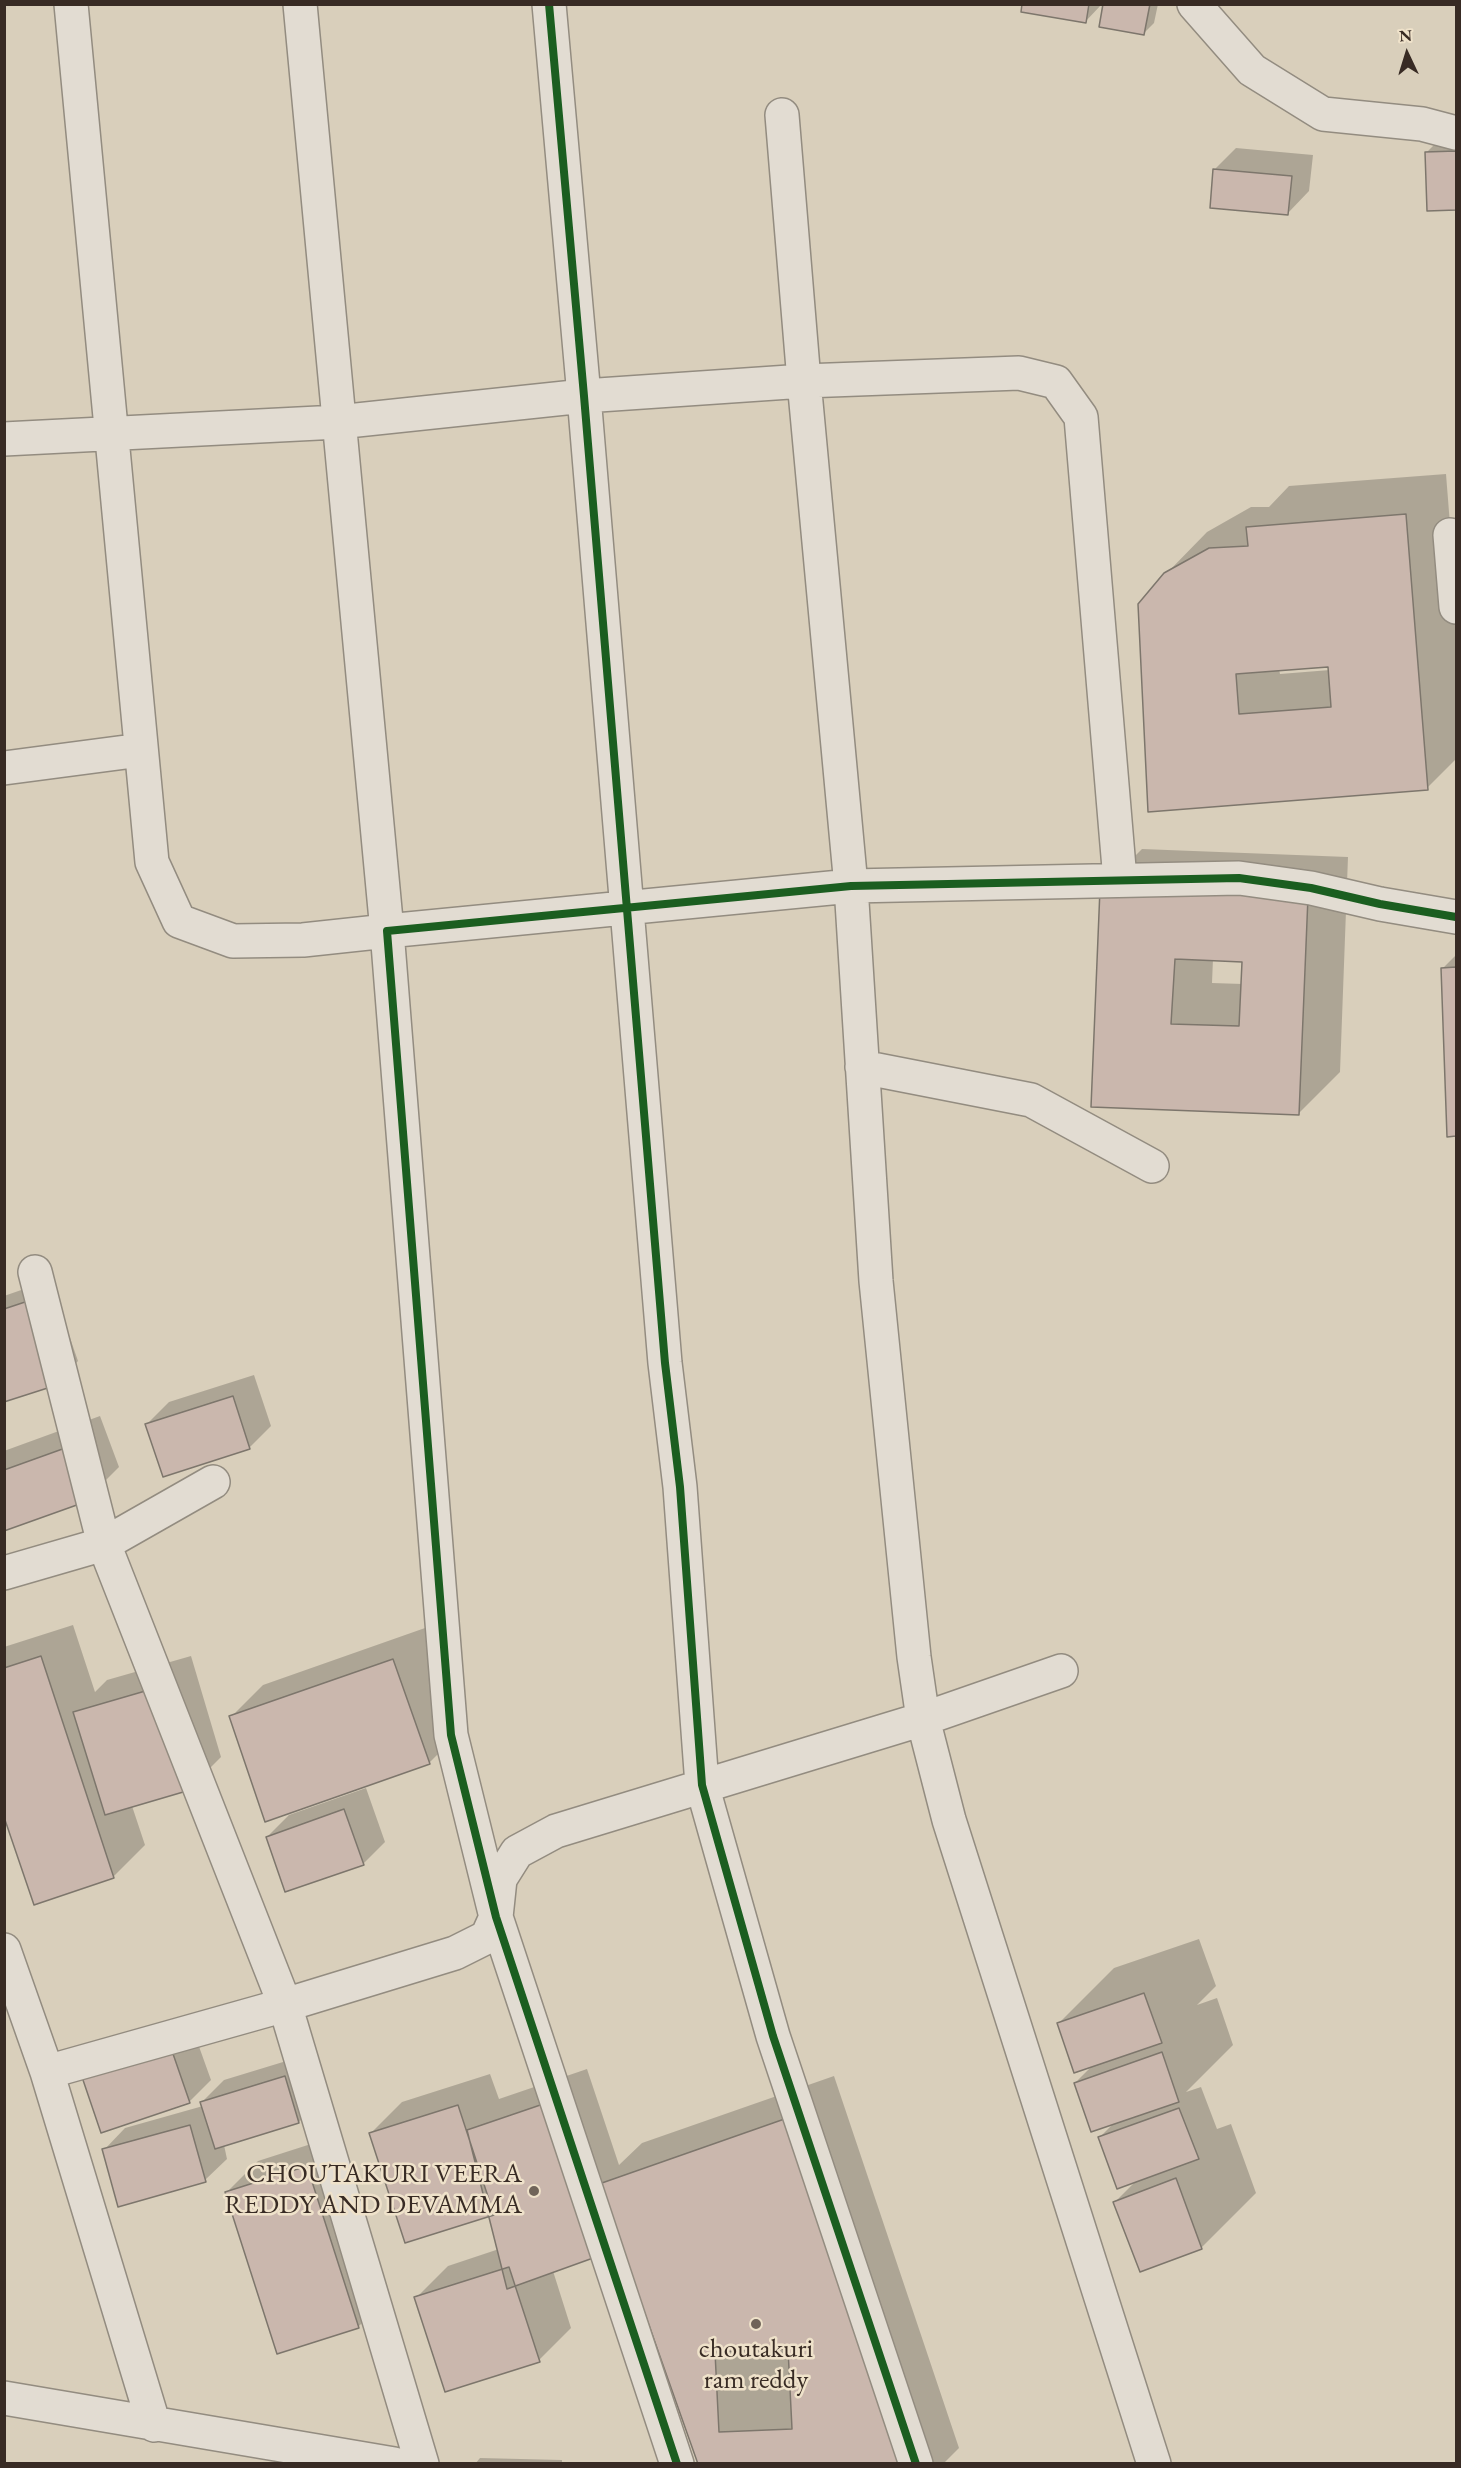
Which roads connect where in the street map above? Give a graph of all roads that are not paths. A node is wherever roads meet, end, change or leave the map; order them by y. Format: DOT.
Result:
graph roads {
  1 [pos="71,4"];
  2 [pos="300,4"];
  3 [pos="549,4"];
  4 [pos="1194,4"];
  5 [pos="782,115"];
  6 [pos="1456,133"];
  7 [pos="804,381"];
  8 [pos="585,396"];
  9 [pos="338,422"];
  10 [pos="111,435"];
  11 [pos="4,439"];
  12 [pos="1450,535"];
  13 [pos="1456,608"];
  14 [pos="141,750"];
  15 [pos="4,768"];
  16 [pos="1120,880"];
  17 [pos="850,886"];
  18 [pos="626,909"];
  19 [pos="1456,917"];
  20 [pos="387,931"];
  21 [pos="862,1067"];
  22 [pos="1152,1166"];
  23 [pos="35,1272"];
  24 [pos="213,1482"];
  25 [pos="104,1544"];
  26 [pos="4,1573"];
  27 [pos="1061,1671"];
  28 [pos="923,1719"];
  29 [pos="702,1785"];
  30 [pos="496,1917"];
  31 [pos="4,1950"];
  32 [pos="285,2005"];
  33 [pos="47,2072"];
  34 [pos="4,2398"];
  35 [pos="154,2425"];
  36 [pos="394,2463"];
  37 [pos="422,2463"];
  38 [pos="677,2463"];
  39 [pos="916,2463"];
  40 [pos="1154,2463"];
  1 -- 10 [label="street"];
  2 -- 9 [label="street"];
  3 -- 8 [label="street"];
  4 -- 6 [label="street"];
  5 -- 7 [label="street"];
  7 -- 8 [label="street"];
  7 -- 16 [label="street"];
  7 -- 17 [label="street"];
  8 -- 9 [label="street"];
  8 -- 18 [label="street"];
  9 -- 10 [label="street"];
  9 -- 20 [label="street"];
  10 -- 11 [label="street"];
  10 -- 14 [label="street"];
  12 -- 13 [label="street"];
  14 -- 15 [label="street"];
  14 -- 20 [label="street"];
  16 -- 17 [label="street"];
  16 -- 19 [label="street"];
  17 -- 18 [label="street"];
  17 -- 21 [label="street"];
  18 -- 20 [label="street"];
  18 -- 29 [label="street"];
  20 -- 30 [label="street"];
  21 -- 22 [label="street"];
  21 -- 28 [label="street"];
  23 -- 25 [label="street"];
  24 -- 25 [label="street"];
  25 -- 26 [label="street"];
  25 -- 32 [label="street"];
  27 -- 28 [label="street"];
  28 -- 29 [label="street"];
  28 -- 40 [label="street"];
  29 -- 30 [label="street"];
  29 -- 39 [label="street"];
  30 -- 32 [label="street"];
  30 -- 38 [label="street"];
  31 -- 33 [label="street"];
  32 -- 33 [label="street"];
  32 -- 37 [label="street"];
  33 -- 35 [label="street"];
  34 -- 35 [label="street"];
  35 -- 36 [label="street"];
}
